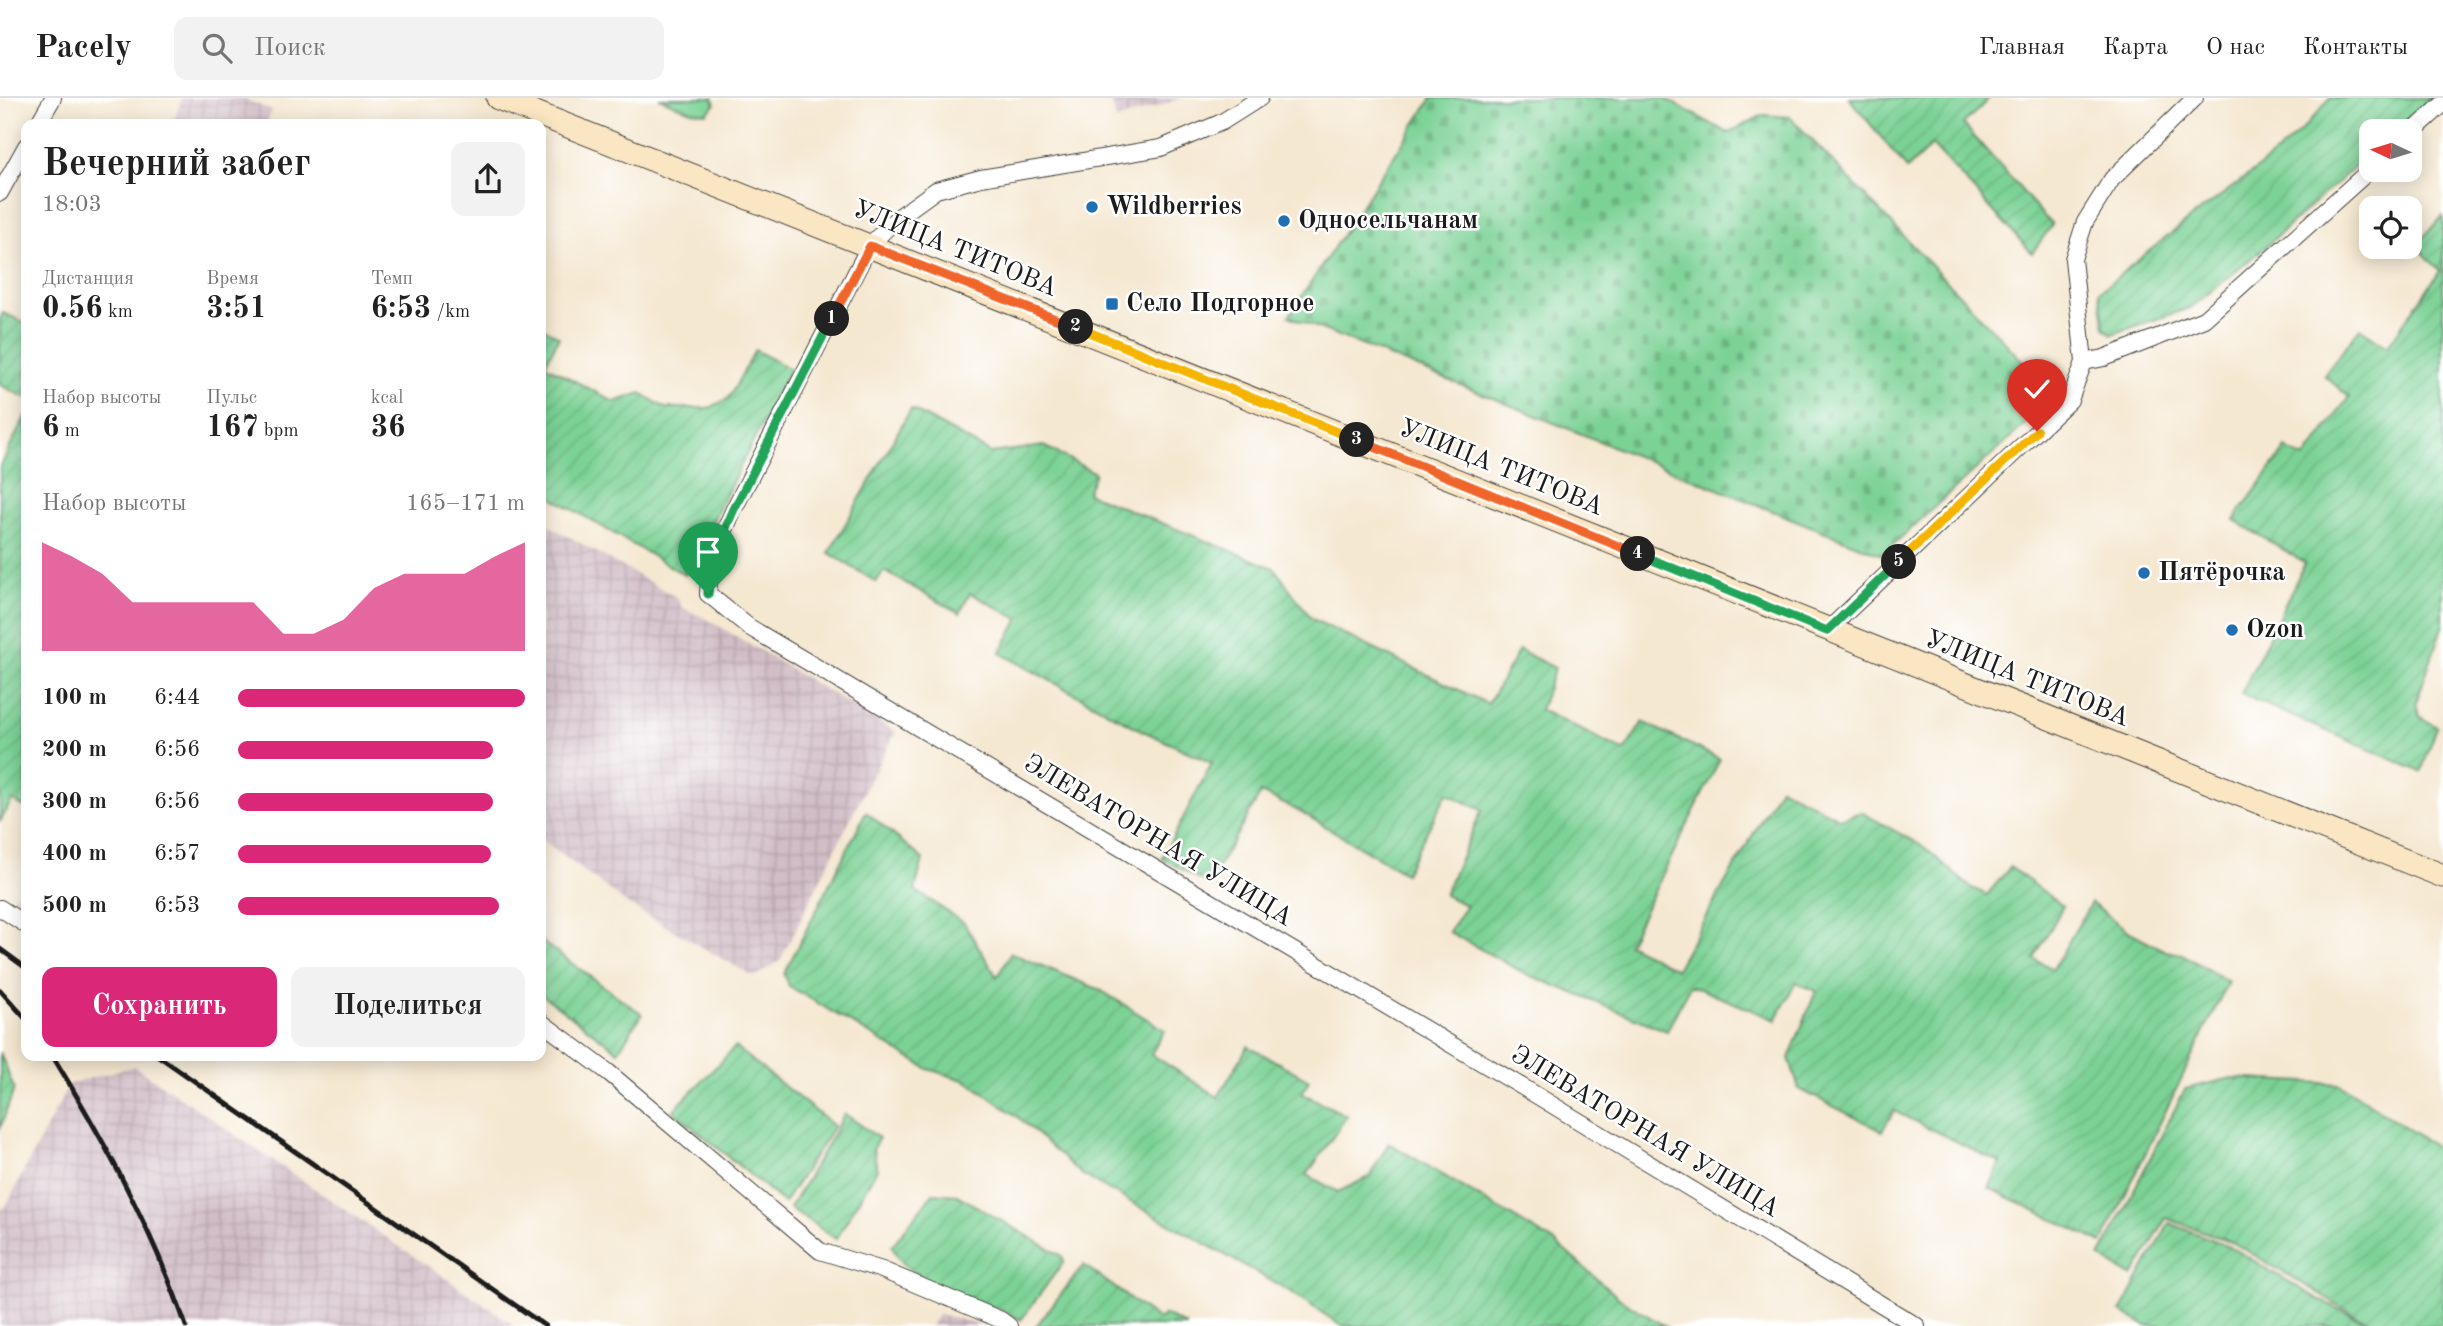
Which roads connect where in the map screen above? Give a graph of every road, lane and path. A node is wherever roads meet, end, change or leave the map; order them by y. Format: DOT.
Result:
graph roads {
  1 [pos="53,98"];
  2 [pos="498,98"];
  3 [pos="1260,98"];
  4 [pos="2195,98"];
  5 [pos="2443,104"];
  6 [pos="41,119"];
  7 [pos="2422,123"];
  8 [pos="21,155"];
  9 [pos="2359,180"];
  10 [pos="0,193"];
  11 [pos="870,246"];
  12 [pos="2084,362"];
  13 [pos="1827,631"];
  14 [pos="2443,876"];
  15 [pos="0,908"];
  16 [pos="21,922"];
  17 [pos="546,1025"];
  18 [pos="1009,1326"];
  19 [pos="1917,1326"];
  1 -- 6 [label="street"];
  2 -- 11 [label="main road, УЛИЦА ТИТОВА"];
  3 -- 11 [label="street"];
  4 -- 12 [label="street"];
  5 -- 7 [label="street"];
  8 -- 10 [label="street"];
  9 -- 12 [label="street"];
  11 -- 13 [label="main road, УЛИЦА ТИТОВА"];
  11 -- 19 [label="street, ЭЛЕВАТОРНАЯ УЛИЦА"];
  12 -- 13 [label="street"];
  13 -- 14 [label="main road, УЛИЦА ТИТОВА"];
  15 -- 16 [label="street"];
  17 -- 18 [label="street"];
}
